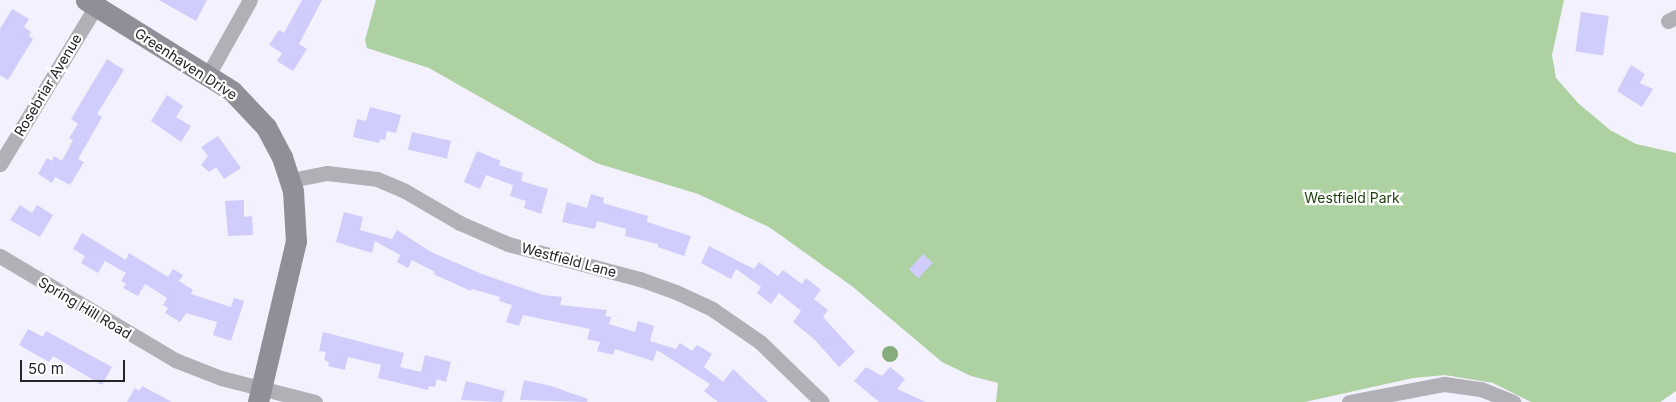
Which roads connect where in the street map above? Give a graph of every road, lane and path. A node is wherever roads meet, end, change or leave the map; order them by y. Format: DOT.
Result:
graph roads {
  1 [pos="250,0"];
  2 [pos="91,3"];
  3 [pos="208,75"];
  4 [pos="0,164"];
  5 [pos="291,180"];
  6 [pos="0,256"];
  7 [pos="260,395"];
  8 [pos="315,402"];
  9 [pos="822,402"];
  10 [pos="1349,402"];
  11 [pos="1513,402"];
  1 -- 3 [label="street"];
  2 -- 3 [label="street, Greenhaven Drive"];
  2 -- 4 [label="street, Rosebriar Avenue"];
  3 -- 5 [label="street, Greenhaven Drive"];
  5 -- 7 [label="street, Greenhaven Drive"];
  5 -- 9 [label="street, Westfield Lane"];
  6 -- 7 [label="street, Spring Hill Road"];
  7 -- 8 [label="street, Spring Hill Road"];
  10 -- 11 [label="street"];
}
